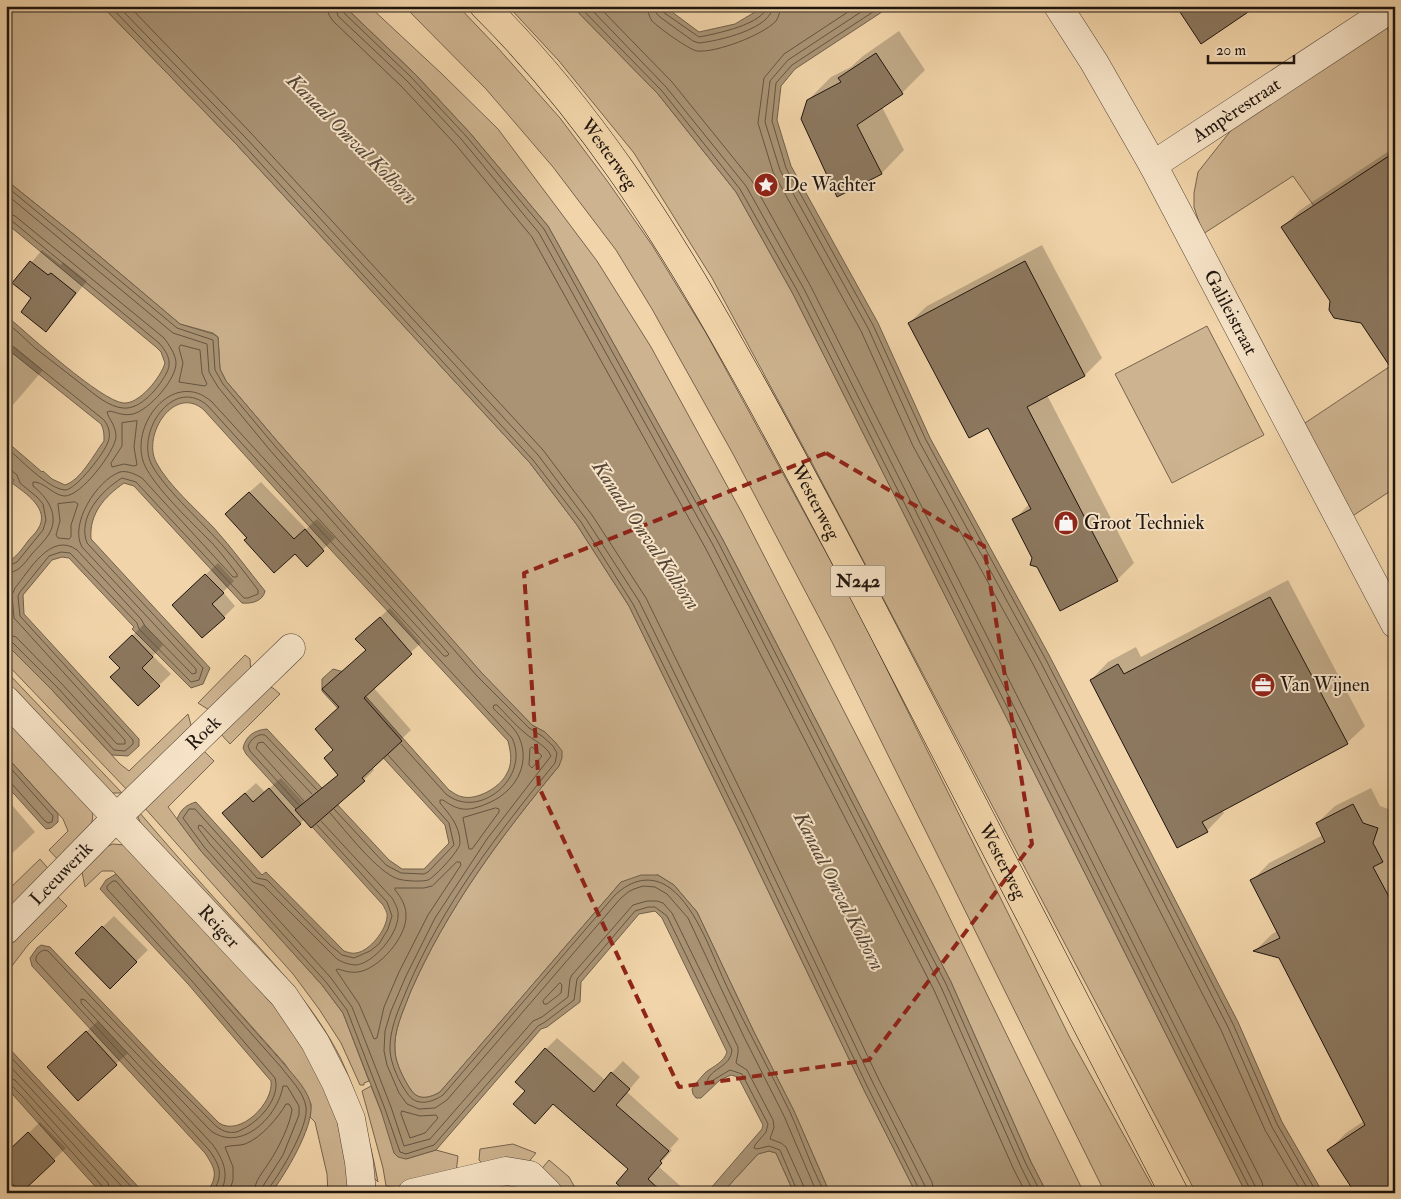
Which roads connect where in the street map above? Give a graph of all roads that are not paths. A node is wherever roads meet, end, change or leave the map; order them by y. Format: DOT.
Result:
graph roads {
  1 [pos="484,6"];
  2 [pos="1058,6"];
  3 [pos="1395,6"];
  4 [pos="1153,165"];
  5 [pos="1395,624"];
  6 [pos="291,648"];
  7 [pos="6,700"];
  8 [pos="116,818"];
  9 [pos="6,930"];
  10 [pos="362,1193"];
  11 [pos="412,1193"];
  12 [pos="548,1193"];
  13 [pos="1174,1193"];
  1 -- 13 [label="main road, Westerweg / N242"];
  2 -- 4 [label="street, Galileistraat"];
  3 -- 4 [label="street, Ampèrestraat"];
  4 -- 5 [label="street, Galileistraat"];
  6 -- 8 [label="street, Roek"];
  7 -- 8 [label="street, Reiger"];
  8 -- 9 [label="street, Leeuwerik"];
  8 -- 10 [label="street, Reiger"];
  11 -- 12 [label="street"];
}
